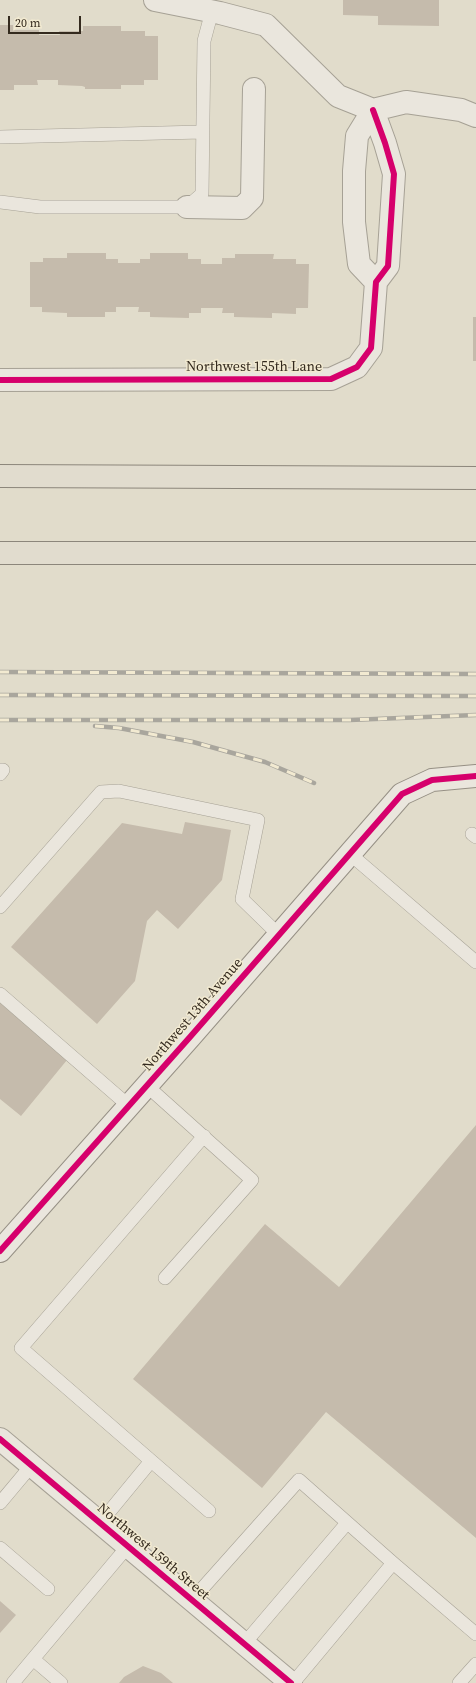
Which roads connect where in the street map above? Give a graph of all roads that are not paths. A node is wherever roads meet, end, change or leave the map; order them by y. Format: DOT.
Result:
graph roads {
  1 [pos="155,0"];
  2 [pos="212,11"];
  3 [pos="254,89"];
  4 [pos="373,110"];
  5 [pos="476,116"];
  6 [pos="202,132"];
  7 [pos="0,137"];
  8 [pos="0,202"];
  9 [pos="187,207"];
  10 [pos="376,282"];
  11 [pos="0,380"];
  12 [pos="0,476"];
  13 [pos="476,478"];
  14 [pos="0,553"];
  15 [pos="476,553"];
  16 [pos="0,770"];
  17 [pos="0,774"];
  18 [pos="476,776"];
  19 [pos="350,854"];
  20 [pos="0,907"];
  21 [pos="279,935"];
  22 [pos="476,962"];
  23 [pos="0,994"];
  24 [pos="147,1086"];
  25 [pos="129,1106"];
  26 [pos="204,1136"];
  27 [pos="0,1251"];
  28 [pos="165,1278"];
  29 [pos="0,1439"];
  30 [pos="152,1461"];
  31 [pos="31,1466"];
  32 [pos="0,1502"];
  33 [pos="209,1511"];
  34 [pos="100,1523"];
  35 [pos="347,1523"];
  36 [pos="128,1546"];
  37 [pos="0,1548"];
  38 [pos="393,1563"];
  39 [pos="48,1589"];
  40 [pos="192,1600"];
  41 [pos="476,1634"];
  42 [pos="244,1644"];
  43 [pos="33,1659"];
  44 [pos="476,1664"];
  45 [pos="13,1683"];
  46 [pos="61,1683"];
  47 [pos="292,1683"];
  48 [pos="459,1683"];
  1 -- 2 [label="street"];
  2 -- 4 [label="street"];
  2 -- 6 [label="lane"];
  3 -- 9 [label="street"];
  4 -- 5 [label="street"];
  4 -- 10 [label="street"];
  4 -- 10 [label="street"];
  6 -- 7 [label="lane"];
  6 -- 9 [label="lane"];
  8 -- 9 [label="lane"];
  10 -- 11 [label="street, Northwest 155th Lane"];
  12 -- 13 [label="main road"];
  14 -- 15 [label="main road"];
  16 -- 17 [label="lane"];
  18 -- 19 [label="street, Northwest 13th Avenue"];
  19 -- 21 [label="street, Northwest 13th Avenue"];
  19 -- 22 [label="lane"];
  20 -- 21 [label="lane"];
  21 -- 24 [label="street, Northwest 13th Avenue"];
  23 -- 25 [label="lane"];
  24 -- 25 [label="street, Northwest 13th Avenue"];
  24 -- 26 [label="lane"];
  25 -- 27 [label="street, Northwest 13th Avenue"];
  26 -- 28 [label="lane"];
  26 -- 30 [label="lane"];
  29 -- 31 [label="street, Northwest 159th Street"];
  30 -- 33 [label="lane"];
  30 -- 34 [label="lane"];
  31 -- 32 [label="lane"];
  31 -- 34 [label="street, Northwest 159th Street"];
  34 -- 36 [label="street, Northwest 159th Street"];
  35 -- 38 [label="lane"];
  35 -- 40 [label="lane"];
  35 -- 42 [label="lane"];
  36 -- 40 [label="street, Northwest 159th Street"];
  36 -- 43 [label="lane"];
  37 -- 39 [label="lane"];
  38 -- 41 [label="lane"];
  38 -- 47 [label="lane"];
  40 -- 42 [label="street, Northwest 159th Street"];
  42 -- 47 [label="street, Northwest 159th Street"];
  43 -- 45 [label="lane"];
  43 -- 46 [label="lane"];
  44 -- 48 [label="lane"];
}
